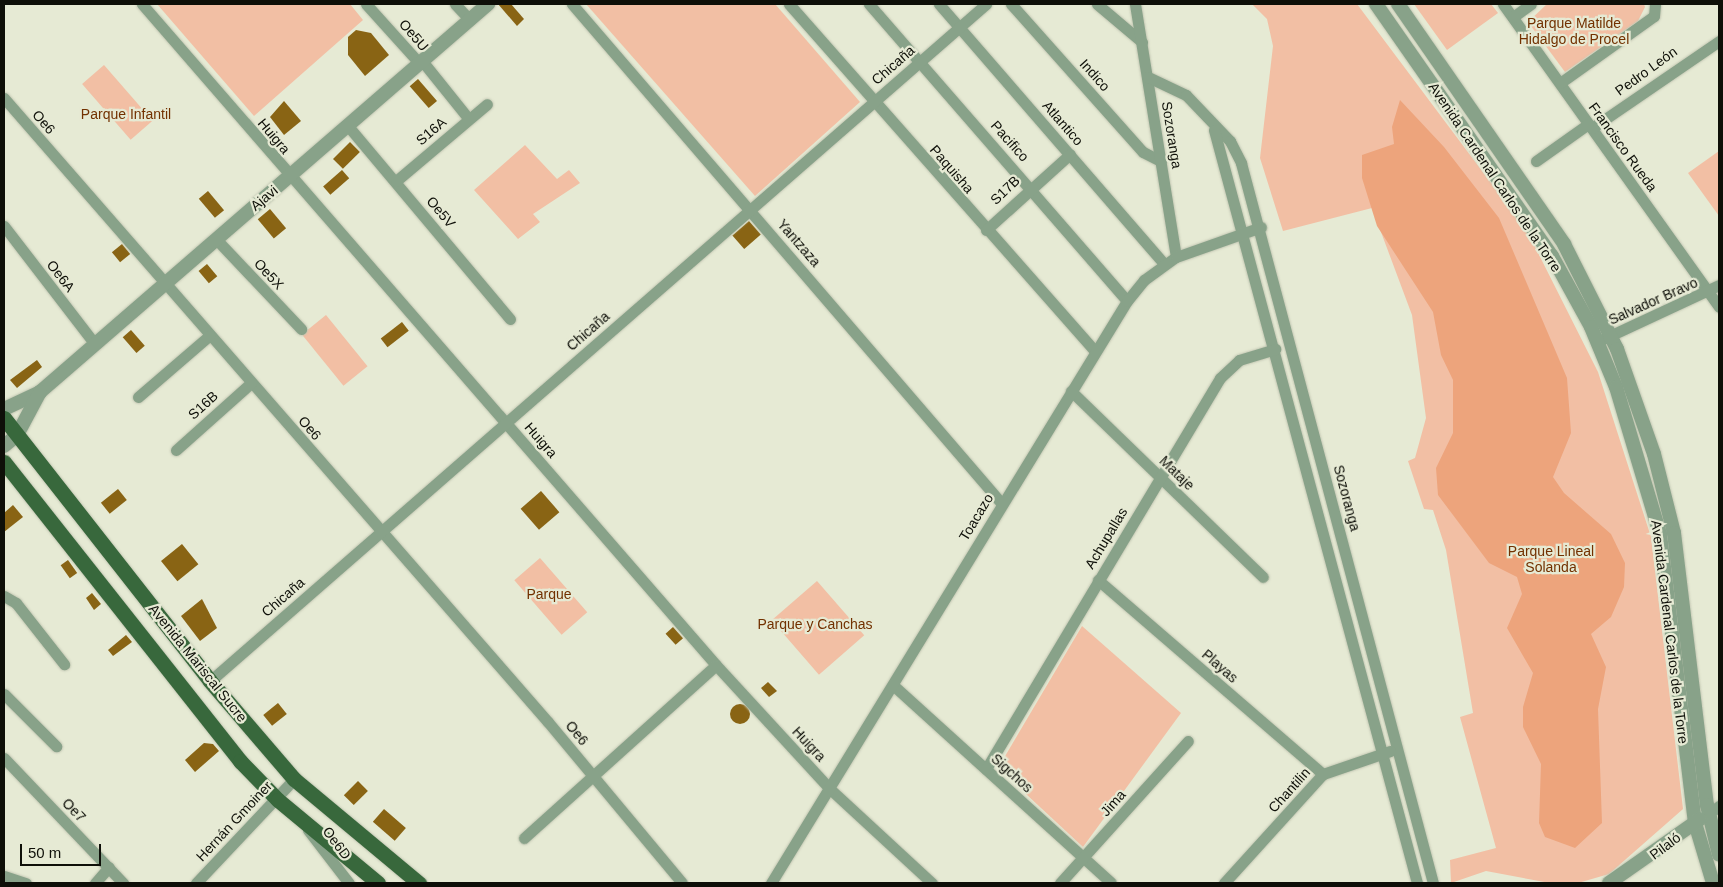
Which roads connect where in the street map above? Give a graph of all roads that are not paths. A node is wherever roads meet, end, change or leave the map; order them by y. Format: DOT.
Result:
graph roads {
  1 [pos="142,4"];
  2 [pos="366,4"];
  3 [pos="455,4"];
  4 [pos="488,4"];
  5 [pos="572,4"];
  6 [pos="789,4"];
  7 [pos="869,4"];
  8 [pos="938,4"];
  9 [pos="986,4"];
  10 [pos="1011,4"];
  11 [pos="1096,4"];
  12 [pos="1135,4"];
  13 [pos="1376,4"];
  14 [pos="1398,4"];
  15 [pos="1503,4"];
  16 [pos="1531,4"];
  17 [pos="1655,7"];
  18 [pos="1513,17"];
  19 [pos="470,20"];
  20 [pos="959,27"];
  21 [pos="1719,41"];
  22 [pos="1142,42"];
  23 [pos="919,62"];
  24 [pos="421,63"];
  25 [pos="1148,77"];
  26 [pos="1560,83"];
  27 [pos="4,98"];
  28 [pos="872,102"];
  29 [pos="487,104"];
  30 [pos="468,118"];
  31 [pos="348,126"];
  32 [pos="1590,126"];
  33 [pos="1214,130"];
  34 [pos="1070,154"];
  35 [pos="1161,161"];
  36 [pos="1536,161"];
  37 [pos="289,178"];
  38 [pos="396,181"];
  39 [pos="1031,186"];
  40 [pos="750,209"];
  41 [pos="4,226"];
  42 [pos="1261,228"];
  43 [pos="986,230"];
  44 [pos="1245,232"];
  45 [pos="216,239"];
  46 [pos="1176,257"];
  47 [pos="1164,264"];
  48 [pos="165,285"];
  49 [pos="1719,285"];
  50 [pos="1709,293"];
  51 [pos="1127,300"];
  52 [pos="1719,307"];
  53 [pos="510,319"];
  54 [pos="301,329"];
  55 [pos="209,336"];
  56 [pos="1612,336"];
  57 [pos="1597,341"];
  58 [pos="95,344"];
  59 [pos="1275,349"];
  60 [pos="1095,351"];
  61 [pos="251,383"];
  62 [pos="1070,391"];
  63 [pos="40,392"];
  64 [pos="138,397"];
  65 [pos="4,409"];
  66 [pos="4,418"];
  67 [pos="506,422"];
  68 [pos="16,435"];
  69 [pos="4,446"];
  70 [pos="176,450"];
  71 [pos="4,462"];
  72 [pos="1159,477"];
  73 [pos="1002,504"];
  74 [pos="381,532"];
  75 [pos="1262,577"];
  76 [pos="1098,580"];
  77 [pos="4,596"];
  78 [pos="64,664"];
  79 [pos="716,665"];
  80 [pos="210,681"];
  81 [pos="893,684"];
  82 [pos="4,694"];
  83 [pos="1188,741"];
  84 [pos="56,746"];
  85 [pos="1396,749"];
  86 [pos="1383,753"];
  87 [pos="4,758"];
  88 [pos="986,769"];
  89 [pos="1323,774"];
  90 [pos="593,777"];
  91 [pos="294,779"];
  92 [pos="830,789"];
  93 [pos="276,798"];
  94 [pos="1714,810"];
  95 [pos="302,820"];
  96 [pos="1695,823"];
  97 [pos="524,838"];
  98 [pos="1719,855"];
  99 [pos="1084,858"];
  100 [pos="109,867"];
  101 [pos="4,876"];
  102 [pos="776,881"];
  103 [pos="26,883"];
  104 [pos="95,883"];
  105 [pos="123,883"];
  106 [pos="196,883"];
  107 [pos="349,883"];
  108 [pos="378,883"];
  109 [pos="418,883"];
  110 [pos="682,883"];
  111 [pos="932,883"];
  112 [pos="1060,883"];
  113 [pos="1111,883"];
  114 [pos="1224,883"];
  115 [pos="1417,883"];
  116 [pos="1433,883"];
  117 [pos="1609,883"];
  118 [pos="1713,883"];
  1 -- 37 [label="street, Huigra"];
  2 -- 24 [label="street, Oe5U"];
  3 -- 19 [label="street"];
  4 -- 19 [label="street, Ajavi"];
  5 -- 40 [label="street, Yantzaza"];
  6 -- 28 [label="street, Paquisha"];
  7 -- 23 [label="street, Pacifico"];
  8 -- 20 [label="street, Atlantico"];
  9 -- 20 [label="street, Chicaña"];
  10 -- 35 [label="street, Indico"];
  11 -- 22 [label="street"];
  12 -- 22 [label="street, Sozoranga"];
  13 -- 57 [label="street, Avenida Cardenal Carlos de la Torre"];
  14 -- 56 [label="street, Avenida Cardenal Carlos de la Torre"];
  15 -- 18 [label="street, Francisco Rueda"];
  16 -- 18 [label="street"];
  17 -- 26 [label="street"];
  18 -- 26 [label="street, Francisco Rueda"];
  19 -- 24 [label="street, Ajavi"];
  20 -- 23 [label="street, Chicaña"];
  20 -- 34 [label="street, Atlantico"];
  21 -- 32 [label="street, Pedro León"];
  22 -- 25 [label="street, Sozoranga"];
  23 -- 28 [label="street, Chicaña"];
  23 -- 39 [label="street, Pacifico"];
  24 -- 30 [label="street, Oe5U"];
  24 -- 31 [label="street, Ajavi"];
  25 -- 33 [label="street, Sozoranga"];
  25 -- 35 [label="street, Sozoranga"];
  26 -- 32 [label="street, Francisco Rueda"];
  27 -- 48 [label="street, Oe6"];
  28 -- 40 [label="street, Chicaña"];
  28 -- 43 [label="street, Paquisha"];
  29 -- 30 [label="street, S16A"];
  30 -- 38 [label="street, S16A"];
  31 -- 37 [label="street, Ajavi"];
  31 -- 38 [label="street, Oe5V"];
  32 -- 36 [label="street, Pedro León"];
  32 -- 50 [label="street, Francisco Rueda"];
  33 -- 42 [label="street, Sozoranga"];
  33 -- 44 [label="street, Sozoranga"];
  34 -- 39 [label="street, S17B"];
  34 -- 47 [label="street, Atlantico"];
  35 -- 46 [label="street, Sozoranga"];
  37 -- 45 [label="street, Ajavi"];
  37 -- 67 [label="street, Huigra"];
  38 -- 53 [label="street, Oe5V"];
  39 -- 43 [label="street, S17B"];
  39 -- 51 [label="street, Pacifico"];
  40 -- 67 [label="street, Chicaña"];
  40 -- 73 [label="street, Yantzaza"];
  41 -- 58 [label="street, Oe6A"];
  42 -- 44 [label="street, Toacazo"];
  42 -- 85 [label="street, Sozoranga"];
  43 -- 60 [label="street, Paquisha"];
  44 -- 46 [label="street, Toacazo"];
  44 -- 59 [label="street, Sozoranga"];
  45 -- 48 [label="street, Ajavi"];
  45 -- 54 [label="street, Oe5X"];
  46 -- 47 [label="street, Toacazo"];
  47 -- 51 [label="street, Toacazo"];
  48 -- 55 [label="street, Oe6"];
  48 -- 58 [label="street, Ajavi"];
  49 -- 50 [label="street, Salvador Bravo"];
  50 -- 52 [label="street, Francisco Rueda"];
  50 -- 56 [label="street, Salvador Bravo"];
  51 -- 60 [label="street, Toacazo"];
  55 -- 61 [label="street, Oe6"];
  55 -- 64 [label="street"];
  56 -- 57 [label="street, Salvador Bravo"];
  56 -- 94 [label="street, Avenida Cardenal Carlos de la Torre"];
  57 -- 96 [label="street, Avenida Cardenal Carlos de la Torre"];
  58 -- 63 [label="street, Ajavi"];
  59 -- 72 [label="street, Achupallas"];
  59 -- 86 [label="street, Sozoranga"];
  60 -- 62 [label="street, Toacazo"];
  61 -- 70 [label="street, S16B"];
  61 -- 74 [label="street, Oe6"];
  62 -- 72 [label="street, Mataje"];
  62 -- 73 [label="street, Toacazo"];
  63 -- 65 [label="street, Ajavi"];
  63 -- 68 [label="street, Ajavi"];
  66 -- 68 [label="main road, Avenida Mariscal Sucre"];
  67 -- 74 [label="street, Chicaña"];
  67 -- 79 [label="street, Huigra"];
  68 -- 69 [label="street, Ajavi"];
  68 -- 80 [label="main road, Avenida Mariscal Sucre"];
  71 -- 93 [label="main road, Avenida Mariscal Sucre"];
  72 -- 75 [label="street, Mataje"];
  72 -- 76 [label="street, Achupallas"];
  73 -- 81 [label="street, Toacazo"];
  74 -- 80 [label="street, Chicaña"];
  74 -- 90 [label="street, Oe6"];
  76 -- 88 [label="street, Achupallas"];
  76 -- 89 [label="street, Playas"];
  77 -- 78 [label="street"];
  79 -- 90 [label="street"];
  79 -- 92 [label="street, Huigra"];
  80 -- 91 [label="main road, Avenida Mariscal Sucre"];
  81 -- 88 [label="street, Sigchos"];
  81 -- 92 [label="street, Toacazo"];
  82 -- 84 [label="street"];
  83 -- 99 [label="street, Jima"];
  85 -- 86 [label="street, Chantilin"];
  85 -- 116 [label="street, Sozoranga"];
  86 -- 89 [label="street, Chantilin"];
  86 -- 115 [label="street, Sozoranga"];
  87 -- 100 [label="street, Oe7"];
  88 -- 99 [label="street, Sigchos"];
  89 -- 114 [label="street, Chantilin"];
  90 -- 97 [label="street"];
  90 -- 110 [label="street, Oe6"];
  91 -- 93 [label="street, Hernán Gmoiner"];
  91 -- 109 [label="main road, Avenida Mariscal Sucre"];
  92 -- 102 [label="street, Toacazo"];
  92 -- 111 [label="street, Huigra"];
  93 -- 95 [label="main road, Avenida Mariscal Sucre"];
  93 -- 106 [label="street, Hernán Gmoiner"];
  94 -- 96 [label="street, Pilaló"];
  94 -- 98 [label="street, Avenida Cardenal Carlos de la Torre"];
  95 -- 107 [label="street, Oe6D"];
  95 -- 108 [label="main road, Avenida Mariscal Sucre"];
  96 -- 117 [label="street, Pilaló"];
  96 -- 118 [label="street, Avenida Cardenal Carlos de la Torre"];
  99 -- 112 [label="street, Jima"];
  99 -- 113 [label="street, Sigchos"];
  100 -- 104 [label="street"];
  100 -- 105 [label="street, Oe7"];
  101 -- 103 [label="street"];
}
